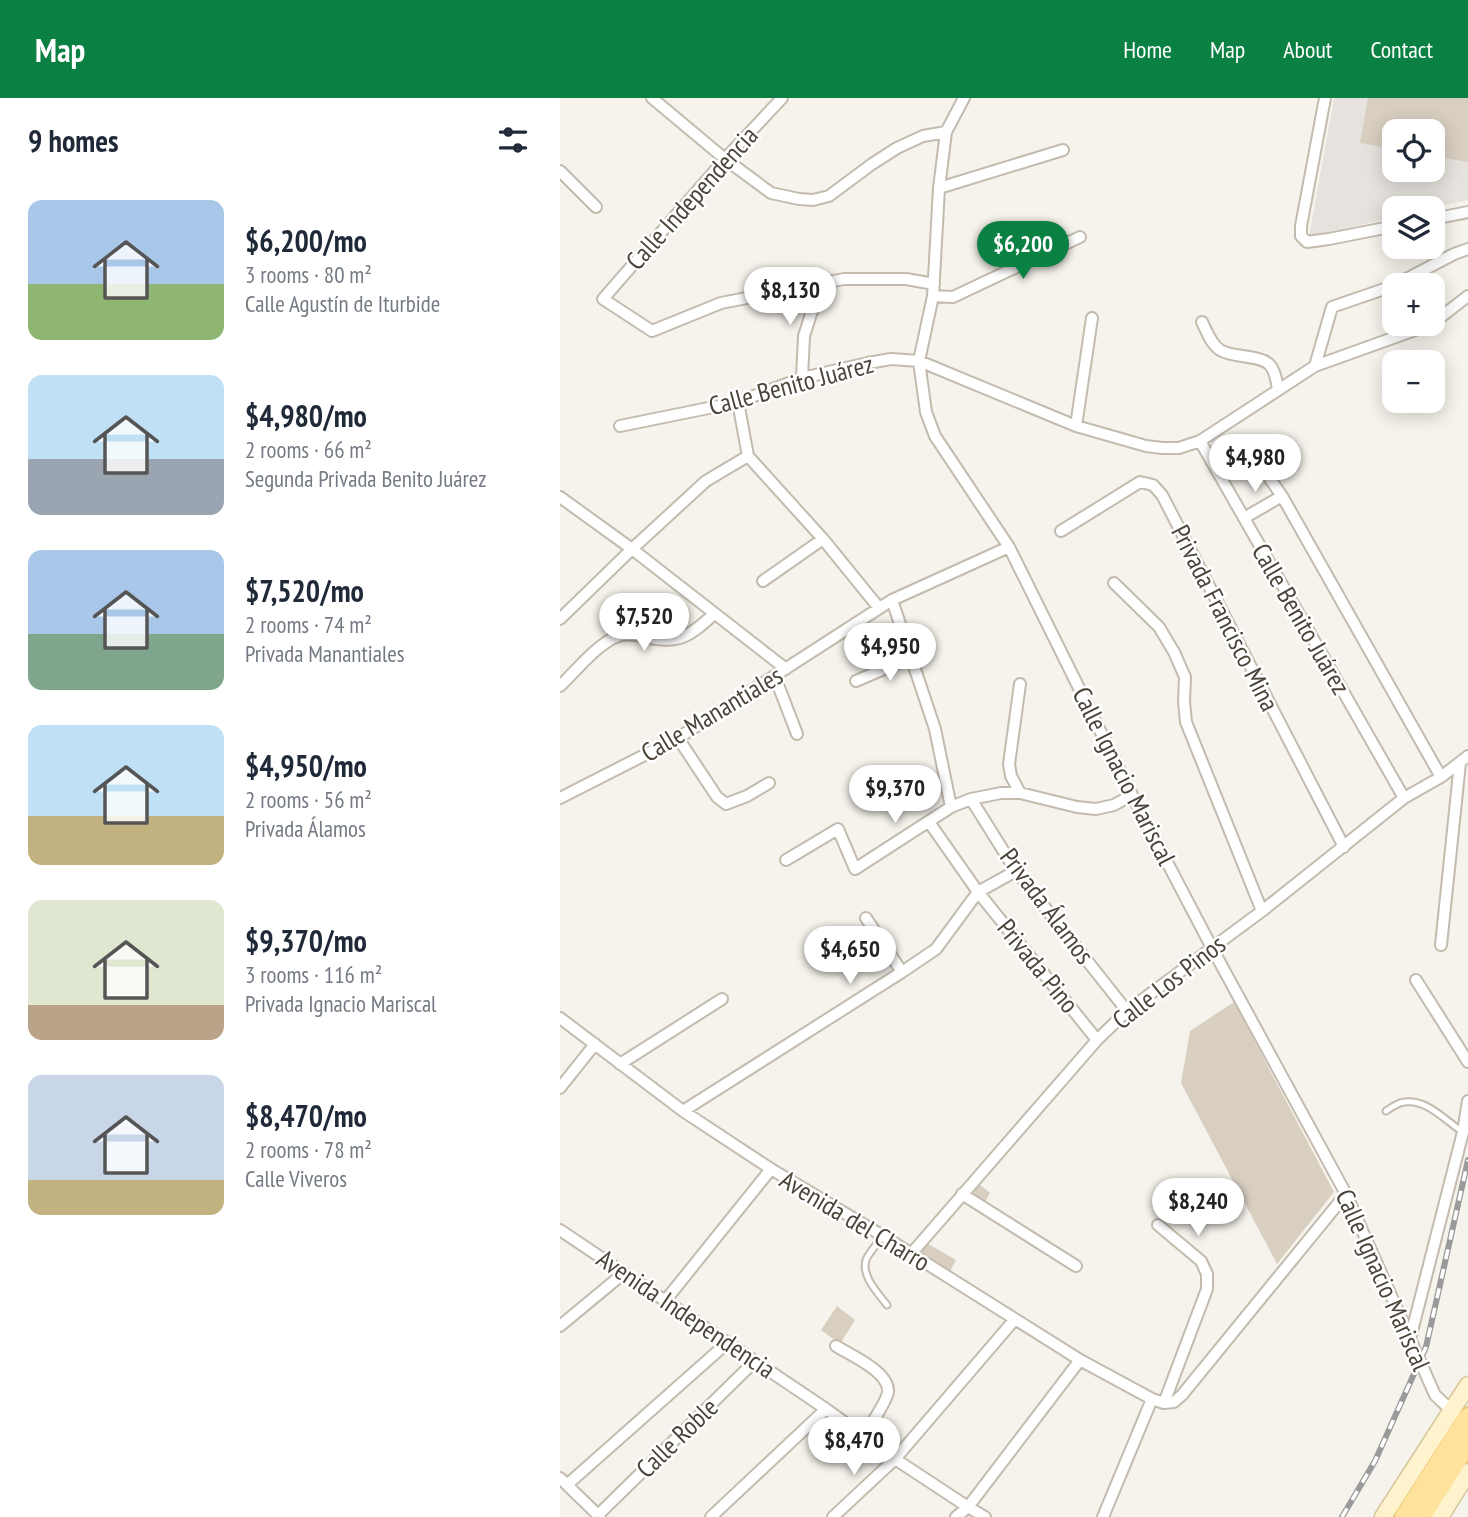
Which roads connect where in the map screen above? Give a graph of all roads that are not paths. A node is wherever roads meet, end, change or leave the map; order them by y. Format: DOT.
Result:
graph roads {
  1 [pos="652,98"];
  2 [pos="782,98"];
  3 [pos="964,98"];
  4 [pos="1325,98"];
  5 [pos="946,132"];
  6 [pos="1063,150"];
  7 [pos="725,159"];
  8 [pos="560,171"];
  9 [pos="939,188"];
  10 [pos="596,207"];
  11 [pos="1468,212"];
  12 [pos="1445,217"];
  13 [pos="1382,229"];
  14 [pos="1080,237"];
  15 [pos="1468,249"];
  16 [pos="821,283"];
  17 [pos="934,284"];
  18 [pos="933,296"];
  19 [pos="1468,296"];
  20 [pos="1445,314"];
  21 [pos="1092,318"];
  22 [pos="1202,322"];
  23 [pos="1397,336"];
  24 [pos="919,361"];
  25 [pos="1315,366"];
  26 [pos="803,378"];
  27 [pos="1278,390"];
  28 [pos="738,402"];
  29 [pos="620,426"];
  30 [pos="1076,426"];
  31 [pos="1200,441"];
  32 [pos="748,456"];
  33 [pos="1266,473"];
  34 [pos="1282,496"];
  35 [pos="560,497"];
  36 [pos="1244,518"];
  37 [pos="1061,531"];
  38 [pos="823,539"];
  39 [pos="1009,547"];
  40 [pos="632,549"];
  41 [pos="763,581"];
  42 [pos="1114,583"];
  43 [pos="892,600"];
  44 [pos="879,608"];
  45 [pos="714,614"];
  46 [pos="560,619"];
  47 [pos="912,657"];
  48 [pos="786,669"];
  49 [pos="775,677"];
  50 [pos="856,681"];
  51 [pos="1020,684"];
  52 [pos="560,686"];
  53 [pos="797,734"];
  54 [pos="678,738"];
  55 [pos="1464,760"];
  56 [pos="1441,778"];
  57 [pos="769,783"];
  58 [pos="1020,793"];
  59 [pos="1132,795"];
  60 [pos="560,798"];
  61 [pos="1404,798"];
  62 [pos="971,799"];
  63 [pos="951,807"];
  64 [pos="929,822"];
  65 [pos="1344,847"];
  66 [pos="786,860"];
  67 [pos="1016,871"];
  68 [pos="978,892"];
  69 [pos="1262,911"];
  70 [pos="866,918"];
  71 [pos="1441,945"];
  72 [pos="1212,948"];
  73 [pos="902,972"];
  74 [pos="1416,979"];
  75 [pos="722,999"];
  76 [pos="1127,1011"];
  77 [pos="560,1018"];
  78 [pos="1097,1040"];
  79 [pos="595,1044"];
  80 [pos="1468,1062"];
  81 [pos="620,1064"];
  82 [pos="560,1088"];
  83 [pos="1468,1101"];
  84 [pos="684,1111"];
  85 [pos="1385,1111"];
  86 [pos="1464,1132"];
  87 [pos="771,1169"];
  88 [pos="962,1194"];
  89 [pos="1346,1194"];
  90 [pos="1158,1225"];
  91 [pos="560,1230"];
  92 [pos="883,1236"];
  93 [pos="911,1254"];
  94 [pos="1076,1266"];
  95 [pos="624,1273"];
  96 [pos="665,1301"];
  97 [pos="887,1305"];
  98 [pos="1015,1319"];
  99 [pos="560,1326"];
  100 [pos="1410,1339"];
  101 [pos="727,1343"];
  102 [pos="836,1346"];
  103 [pos="1080,1360"];
  104 [pos="755,1361"];
  105 [pos="1468,1385"];
  106 [pos="1152,1399"];
  107 [pos="1164,1403"];
  108 [pos="826,1409"];
  109 [pos="1463,1418"];
  110 [pos="864,1435"];
  111 [pos="1468,1443"];
  112 [pos="895,1459"];
  113 [pos="1468,1472"];
  114 [pos="564,1481"];
  115 [pos="968,1507"];
  116 [pos="599,1516"];
  117 [pos="711,1517"];
  118 [pos="833,1517"];
  119 [pos="956,1517"];
  120 [pos="985,1517"];
  121 [pos="1103,1517"];
  122 [pos="1383,1517"];
  123 [pos="1404,1517"];
  124 [pos="1421,1517"];
  125 [pos="1440,1517"];
  1 -- 7 [label="street"];
  2 -- 7 [label="street, Calle Independencia"];
  3 -- 5 [label="street, Calle Ignacio Mariscal"];
  4 -- 13 [label="street"];
  5 -- 7 [label="street"];
  5 -- 9 [label="street, Calle Ignacio Mariscal"];
  6 -- 9 [label="street"];
  7 -- 16 [label="street, Calle Independencia"];
  8 -- 10 [label="street"];
  9 -- 17 [label="street, Calle Ignacio Mariscal"];
  11 -- 12 [label="street"];
  14 -- 18 [label="street"];
  15 -- 25 [label="street"];
  16 -- 17 [label="street"];
  16 -- 26 [label="street"];
  17 -- 18 [label="street, Calle Ignacio Mariscal"];
  18 -- 24 [label="street, Calle Ignacio Mariscal"];
  19 -- 20 [label="street"];
  21 -- 30 [label="street"];
  22 -- 27 [label="street"];
  23 -- 25 [label="street"];
  24 -- 26 [label="street, Calle Benito Juárez"];
  24 -- 30 [label="street, Calle Benito Juárez"];
  24 -- 39 [label="street, Calle Ignacio Mariscal"];
  25 -- 27 [label="street"];
  26 -- 28 [label="street, Calle Benito Juárez"];
  27 -- 31 [label="street"];
  28 -- 29 [label="street, Calle Benito Juárez"];
  28 -- 32 [label="street"];
  30 -- 31 [label="street, Calle Benito Juárez"];
  31 -- 36 [label="street, Calle Benito Juárez"];
  32 -- 38 [label="street"];
  32 -- 40 [label="street"];
  33 -- 34 [label="street"];
  34 -- 36 [label="street"];
  34 -- 56 [label="street"];
  35 -- 40 [label="street"];
  36 -- 61 [label="street, Calle Benito Juárez"];
  37 -- 65 [label="street, Privada Francisco Mina"];
  38 -- 41 [label="street"];
  38 -- 44 [label="street"];
  39 -- 43 [label="street, Calle Manantiales"];
  39 -- 59 [label="street, Calle Ignacio Mariscal"];
  40 -- 45 [label="street"];
  40 -- 46 [label="street"];
  42 -- 69 [label="street"];
  43 -- 44 [label="street, Calle Manantiales"];
  43 -- 47 [label="street"];
  44 -- 48 [label="street, Calle Manantiales"];
  45 -- 48 [label="street"];
  45 -- 52 [label="street"];
  47 -- 50 [label="street"];
  47 -- 63 [label="street"];
  48 -- 49 [label="street, Calle Manantiales"];
  49 -- 53 [label="street"];
  49 -- 54 [label="street, Calle Manantiales"];
  51 -- 58 [label="street"];
  54 -- 57 [label="street"];
  54 -- 60 [label="street, Calle Manantiales"];
  55 -- 56 [label="street, Calle Los Pinos"];
  55 -- 71 [label="street"];
  56 -- 61 [label="street, Calle Los Pinos"];
  58 -- 59 [label="street"];
  58 -- 62 [label="street"];
  59 -- 72 [label="street, Calle Ignacio Mariscal"];
  61 -- 65 [label="street, Calle Los Pinos"];
  62 -- 63 [label="street"];
  62 -- 67 [label="street, Privada Álamos"];
  63 -- 64 [label="street"];
  64 -- 66 [label="street"];
  64 -- 68 [label="street, Privada Pino"];
  65 -- 69 [label="street, Calle Los Pinos"];
  67 -- 68 [label="street"];
  67 -- 76 [label="street, Privada Álamos"];
  68 -- 73 [label="street"];
  68 -- 78 [label="street, Privada Pino"];
  69 -- 72 [label="street, Calle Los Pinos"];
  70 -- 73 [label="street"];
  72 -- 76 [label="street, Calle Los Pinos"];
  72 -- 89 [label="street, Calle Ignacio Mariscal"];
  73 -- 84 [label="street"];
  74 -- 80 [label="street"];
  75 -- 81 [label="street"];
  76 -- 78 [label="street, Calle Los Pinos"];
  77 -- 79 [label="street, Avenida del Charro"];
  78 -- 88 [label="street, Calle Los Pinos"];
  79 -- 81 [label="street, Avenida del Charro"];
  79 -- 82 [label="street"];
  81 -- 84 [label="street, Avenida del Charro"];
  83 -- 86 [label="street"];
  84 -- 87 [label="street, Avenida del Charro"];
  85 -- 86 [label="lane"];
  86 -- 100 [label="street"];
  87 -- 92 [label="street, Avenida del Charro"];
  87 -- 96 [label="street"];
  88 -- 93 [label="street, Calle Los Pinos"];
  88 -- 94 [label="street"];
  89 -- 100 [label="street, Calle Ignacio Mariscal"];
  89 -- 107 [label="street"];
  90 -- 107 [label="street"];
  91 -- 95 [label="street, Avenida Independencia"];
  92 -- 93 [label="street, Avenida del Charro"];
  92 -- 97 [label="lane"];
  93 -- 98 [label="street, Avenida del Charro"];
  95 -- 96 [label="street, Avenida Independencia"];
  95 -- 99 [label="street"];
  96 -- 101 [label="street, Avenida Independencia"];
  98 -- 103 [label="street, Avenida del Charro"];
  98 -- 112 [label="street"];
  100 -- 109 [label="street, Calle Ignacio Mariscal"];
  101 -- 104 [label="street, Avenida Independencia"];
  101 -- 114 [label="street"];
  102 -- 110 [label="street"];
  103 -- 106 [label="street, Avenida del Charro"];
  103 -- 115 [label="street"];
  104 -- 108 [label="street, Avenida Independencia"];
  104 -- 116 [label="street, Calle Roble"];
  105 -- 109 [label="main road"];
  106 -- 107 [label="street, Avenida del Charro"];
  106 -- 121 [label="street"];
  108 -- 110 [label="street, Avenida Independencia"];
  108 -- 117 [label="street"];
  109 -- 122 [label="main road"];
  109 -- 123 [label="main road"];
  110 -- 112 [label="street, Avenida Independencia"];
  111 -- 124 [label="main road"];
  112 -- 115 [label="street, Avenida Independencia"];
  112 -- 118 [label="street"];
  113 -- 125 [label="main road"];
  114 -- 116 [label="street"];
  115 -- 119 [label="street"];
  115 -- 120 [label="street, Avenida Independencia"];
}
